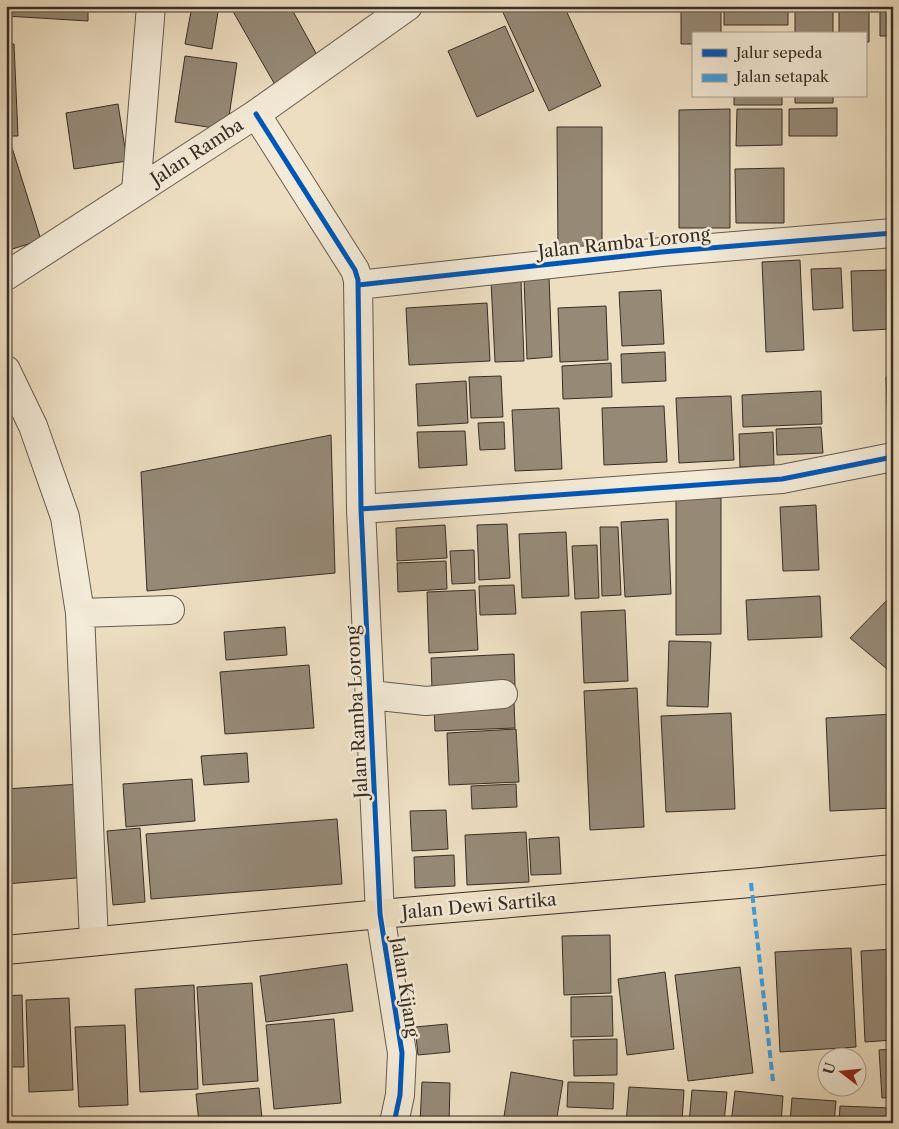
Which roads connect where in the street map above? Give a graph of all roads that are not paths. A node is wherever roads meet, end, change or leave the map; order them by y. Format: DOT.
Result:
graph roads {
  1 [pos="151,6"];
  2 [pos="408,6"];
  3 [pos="256,114"];
  4 [pos="136,191"];
  5 [pos="893,233"];
  6 [pos="6,276"];
  7 [pos="358,285"];
  8 [pos="6,370"];
  9 [pos="893,457"];
  10 [pos="360,509"];
  11 [pos="170,610"];
  12 [pos="80,613"];
  13 [pos="503,694"];
  14 [pos="370,695"];
  15 [pos="893,868"];
  16 [pos="380,914"];
  17 [pos="94,941"];
  18 [pos="6,950"];
  19 [pos="394,1123"];
  1 -- 4 [label="street"];
  2 -- 3 [label="street, Jalan Ramba"];
  3 -- 4 [label="street, Jalan Ramba"];
  3 -- 7 [label="street, Jalan Ramba Lorong"];
  4 -- 6 [label="street, Jalan Ramba"];
  5 -- 7 [label="street, Jalan Ramba Lorong"];
  7 -- 10 [label="street, Jalan Ramba Lorong"];
  8 -- 12 [label="street"];
  9 -- 10 [label="street"];
  10 -- 14 [label="street, Jalan Ramba Lorong"];
  11 -- 12 [label="street"];
  12 -- 17 [label="street"];
  13 -- 14 [label="street"];
  14 -- 16 [label="street, Jalan Ramba Lorong"];
  15 -- 16 [label="main road, Jalan Dewi Sartika"];
  16 -- 17 [label="main road, Jalan Dewi Sartika"];
  16 -- 19 [label="street, Jalan Kijang"];
  17 -- 18 [label="main road, Jalan Dewi Sartika"];
}
